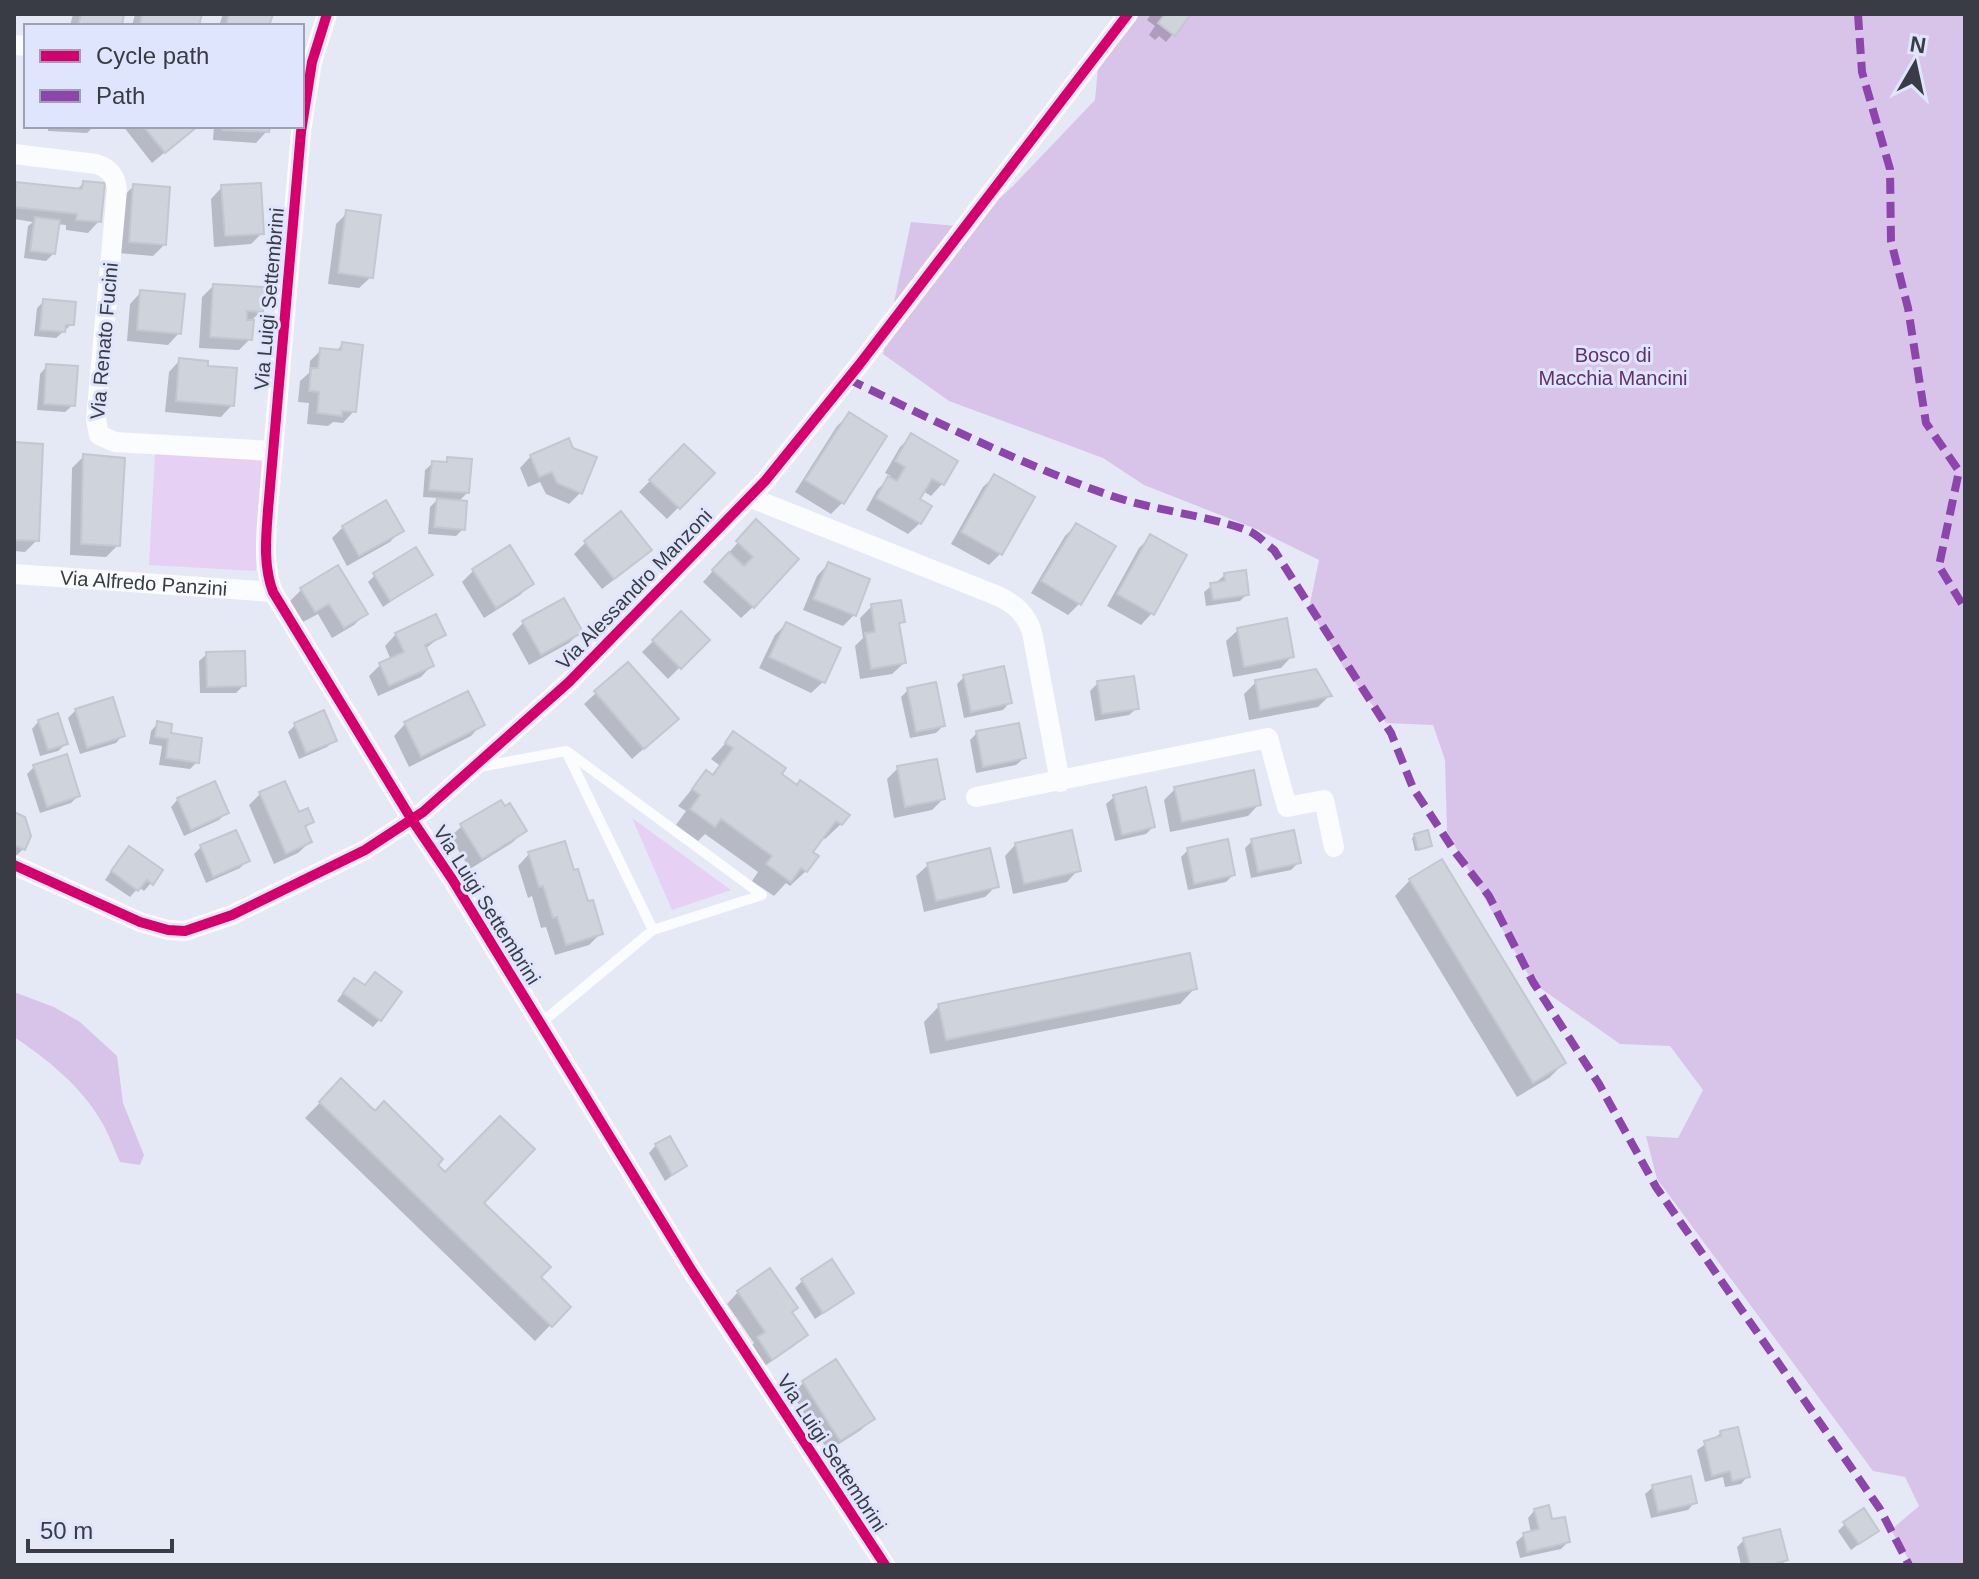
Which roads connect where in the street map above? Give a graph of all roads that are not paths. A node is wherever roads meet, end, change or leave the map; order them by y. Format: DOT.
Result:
graph roads {
  1 [pos="327,14"];
  2 [pos="1128,14"];
  3 [pos="304,111"];
  4 [pos="302,128"];
  5 [pos="14,154"];
  6 [pos="273,451"];
  7 [pos="749,497"];
  8 [pos="14,574"];
  9 [pos="273,592"];
  10 [pos="566,751"];
  11 [pos="474,768"];
  12 [pos="1060,782"];
  13 [pos="976,797"];
  14 [pos="412,820"];
  15 [pos="1334,847"];
  16 [pos="14,865"];
  17 [pos="653,930"];
  18 [pos="541,1023"];
  19 [pos="885,1565"];
  1 -- 3 [label="street, Via Luigi Settembrini"];
  2 -- 7 [label="street, Via Alessandro Manzoni"];
  4 -- 6 [label="street, Via Luigi Settembrini"];
  5 -- 6 [label="street, Via Renato Fucini"];
  6 -- 9 [label="street, Via Luigi Settembrini"];
  7 -- 11 [label="street, Via Alessandro Manzoni"];
  7 -- 12 [label="street"];
  8 -- 9 [label="street, Via Alfredo Panzini"];
  9 -- 14 [label="street, Via Luigi Settembrini"];
  10 -- 11 [label="lane"];
  10 -- 17 [label="lane"];
  10 -- 17 [label="lane"];
  11 -- 14 [label="street, Via Alessandro Manzoni"];
  12 -- 13 [label="street"];
  12 -- 15 [label="street"];
  14 -- 16 [label="street, Via Alessandro Manzoni"];
  14 -- 18 [label="street, Via Luigi Settembrini"];
  17 -- 18 [label="lane"];
  18 -- 19 [label="street, Via Luigi Settembrini"];
}
